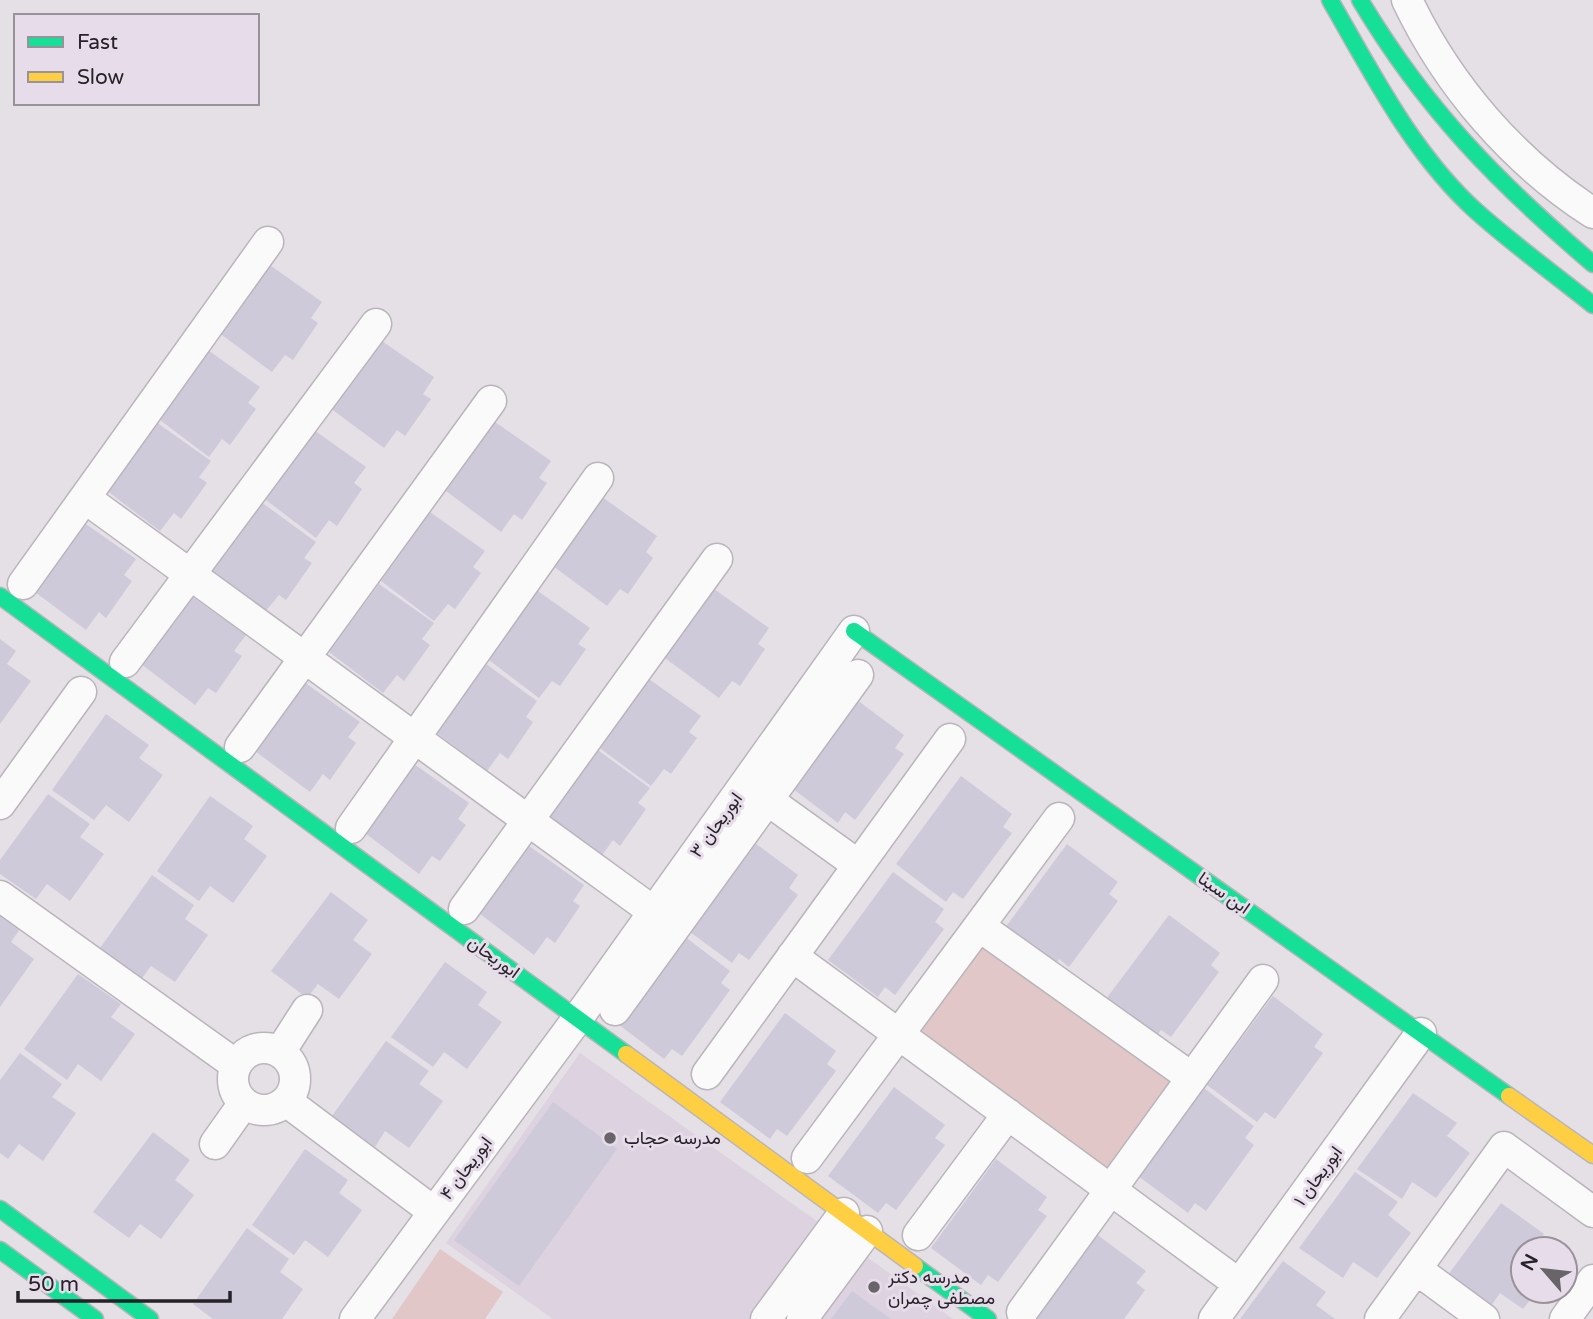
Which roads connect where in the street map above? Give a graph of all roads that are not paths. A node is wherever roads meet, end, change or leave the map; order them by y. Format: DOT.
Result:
graph roads {
  1 [pos="1330,0"];
  2 [pos="1360,0"];
  3 [pos="1407,0"];
  4 [pos="1593,214"];
  5 [pos="1539,241"];
  6 [pos="268,242"];
  7 [pos="1593,264"];
  8 [pos="1593,305"];
  9 [pos="376,324"];
  10 [pos="491,401"];
  11 [pos="598,478"];
  12 [pos="85,498"];
  13 [pos="716,559"];
  14 [pos="189,574"];
  15 [pos="11,590"];
  16 [pos="854,631"];
  17 [pos="304,658"];
  18 [pos="125,662"];
  19 [pos="858,675"];
  20 [pos="81,692"];
  21 [pos="415,738"];
  22 [pos="950,739"];
  23 [pos="240,747"];
  24 [pos="757,791"];
  25 [pos="0,803"];
  26 [pos="1059,818"];
  27 [pos="528,820"];
  28 [pos="351,828"];
  29 [pos="858,865"];
  30 [pos="0,896"];
  31 [pos="464,909"];
  32 [pos="654,912"];
  33 [pos="979,926"];
  34 [pos="792,956"];
  35 [pos="1263,980"];
  36 [pos="307,1010"];
  37 [pos="615,1010"];
  38 [pos="578,1018"];
  39 [pos="1421,1034"];
  40 [pos="899,1035"];
  41 [pos="280,1052"];
  42 [pos="236,1065"];
  43 [pos="707,1074"];
  44 [pos="1192,1077"];
  45 [pos="286,1101"];
  46 [pos="244,1103"];
  47 [pos="1007,1114"];
  48 [pos="215,1144"];
  49 [pos="1593,1155"];
  50 [pos="807,1158"];
  51 [pos="1111,1190"];
  52 [pos="0,1209"];
  53 [pos="433,1212"];
  54 [pos="1593,1212"];
  55 [pos="855,1222"];
  56 [pos="918,1235"];
  57 [pos="0,1250"];
  58 [pos="1416,1269"];
  59 [pos="1593,1280"];
  60 [pos="1240,1284"];
  61 [pos="1022,1312"];
  62 [pos="95,1319"];
  63 [pos="150,1319"];
  64 [pos="355,1319"];
  65 [pos="766,1319"];
  66 [pos="803,1319"];
  67 [pos="988,1319"];
  68 [pos="1214,1319"];
  69 [pos="1380,1319"];
  70 [pos="1484,1319"];
  71 [pos="1564,1319"];
  1 -- 5 [label="street"];
  2 -- 5 [label="street"];
  3 -- 4 [label="street"];
  5 -- 7 [label="street"];
  5 -- 8 [label="street"];
  6 -- 12 [label="street"];
  9 -- 14 [label="street"];
  10 -- 17 [label="street"];
  11 -- 21 [label="street"];
  12 -- 14 [label="street"];
  12 -- 15 [label="street"];
  13 -- 27 [label="street"];
  14 -- 17 [label="street"];
  14 -- 18 [label="street"];
  15 -- 38 [label="street, ابوریحان"];
  16 -- 24 [label="street, ابوریحان ۳"];
  16 -- 39 [label="street, ابن سینا"];
  17 -- 21 [label="street"];
  17 -- 23 [label="street"];
  19 -- 24 [label="street"];
  20 -- 25 [label="street"];
  21 -- 27 [label="street"];
  21 -- 28 [label="street"];
  22 -- 29 [label="street"];
  24 -- 29 [label="street"];
  24 -- 32 [label="street, ابوریحان ۳"];
  24 -- 37 [label="street"];
  26 -- 33 [label="street"];
  27 -- 31 [label="street"];
  27 -- 32 [label="street"];
  29 -- 34 [label="street"];
  30 -- 42 [label="street"];
  32 -- 38 [label="street, ابوریحان ۳"];
  33 -- 40 [label="street"];
  33 -- 44 [label="street"];
  34 -- 40 [label="street"];
  34 -- 43 [label="street"];
  35 -- 44 [label="street"];
  36 -- 41 [label="street"];
  38 -- 53 [label="street, ابوریحان ۴"];
  38 -- 55 [label="street, ابوریحان"];
  39 -- 49 [label="street, ابن سینا"];
  39 -- 60 [label="street, ابوریحان ۱"];
  40 -- 47 [label="street"];
  40 -- 50 [label="street"];
  41 -- 42 [label="street"];
  41 -- 45 [label="street"];
  42 -- 46 [label="street"];
  44 -- 51 [label="street"];
  45 -- 46 [label="street"];
  45 -- 53 [label="street"];
  46 -- 48 [label="street"];
  47 -- 51 [label="street"];
  47 -- 56 [label="street"];
  51 -- 60 [label="street"];
  51 -- 61 [label="street"];
  52 -- 63 [label="street"];
  53 -- 64 [label="street, ابوریحان ۴"];
  54 -- 58 [label="street"];
  55 -- 65 [label="street"];
  55 -- 66 [label="street"];
  55 -- 67 [label="street, ابوریحان"];
  57 -- 62 [label="street"];
  58 -- 69 [label="street"];
  58 -- 70 [label="street"];
  59 -- 71 [label="street"];
  60 -- 68 [label="street, ابوریحان ۱"];
}
